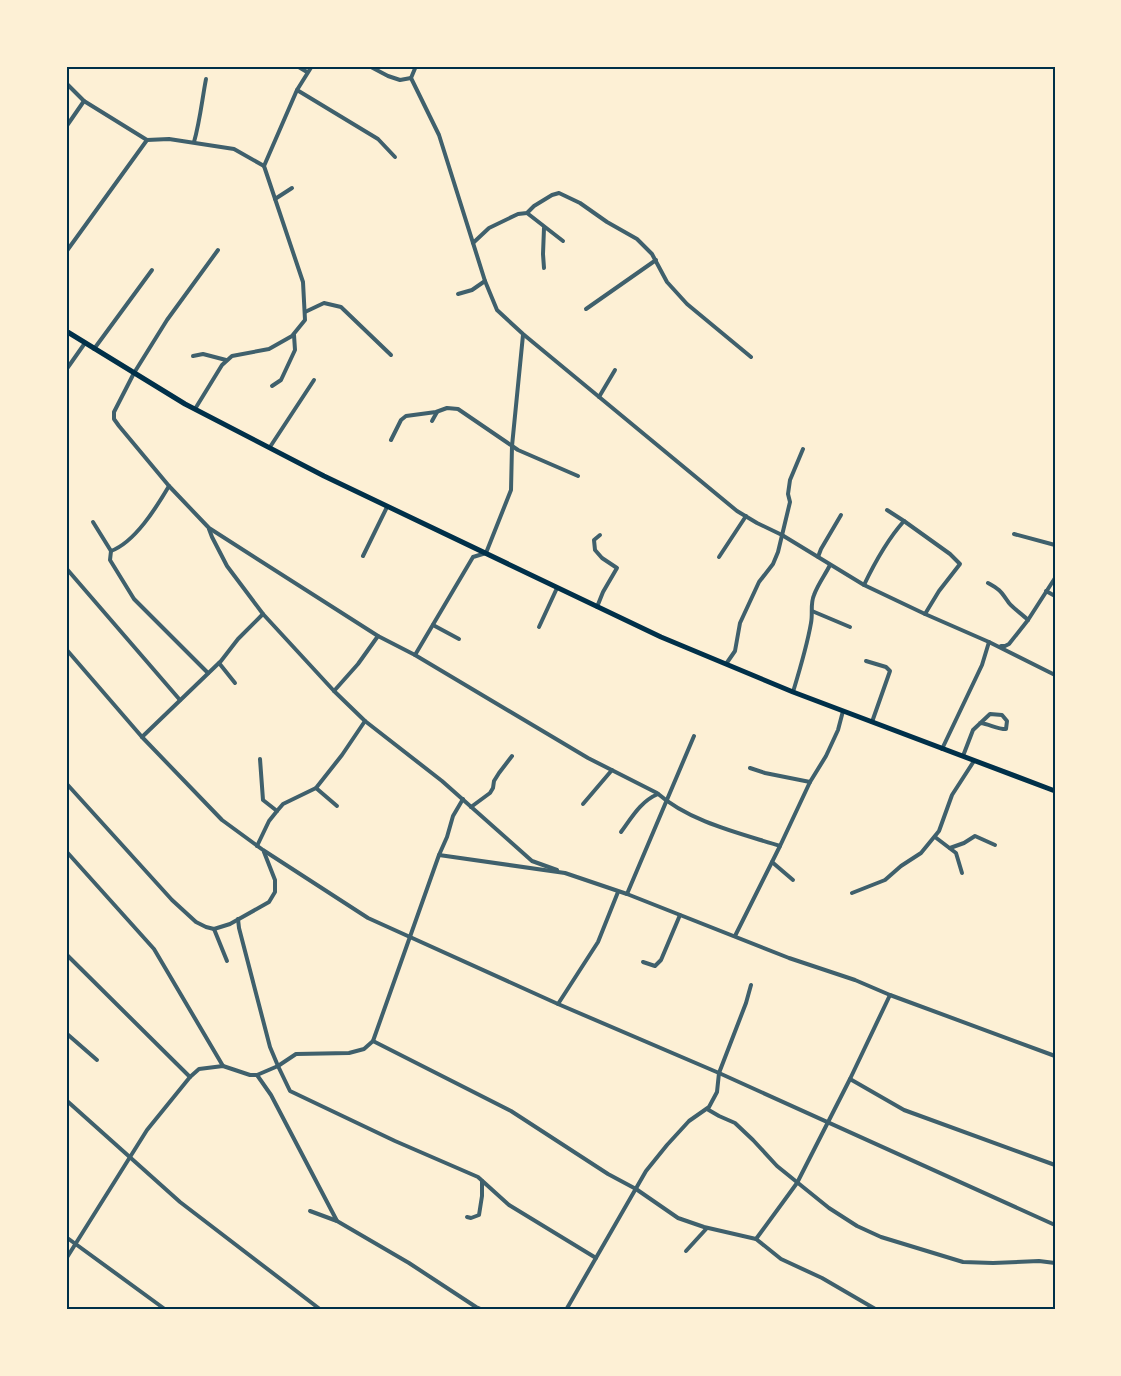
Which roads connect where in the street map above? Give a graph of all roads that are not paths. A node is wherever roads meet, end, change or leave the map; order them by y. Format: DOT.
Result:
graph roads {
  1 [pos="297,66"];
  2 [pos="312,66"];
  3 [pos="371,66"];
  4 [pos="416,66"];
  5 [pos="307,72"];
  6 [pos="411,78"];
  7 [pos="206,79"];
  8 [pos="66,83"];
  9 [pos="297,90"];
  10 [pos="84,101"];
  11 [pos="66,127"];
  12 [pos="147,140"];
  13 [pos="194,142"];
  14 [pos="395,157"];
  15 [pos="264,166"];
  16 [pos="292,188"];
  17 [pos="275,199"];
  18 [pos="527,213"];
  19 [pos="544,228"];
  20 [pos="563,241"];
  21 [pos="473,243"];
  22 [pos="218,250"];
  23 [pos="66,252"];
  24 [pos="656,260"];
  25 [pos="544,268"];
  26 [pos="152,270"];
  27 [pos="485,281"];
  28 [pos="458,294"];
  29 [pos="586,309"];
  30 [pos="305,312"];
  31 [pos="66,331"];
  32 [pos="294,334"];
  33 [pos="523,334"];
  34 [pos="85,343"];
  35 [pos="94,349"];
  36 [pos="193,356"];
  37 [pos="392,356"];
  38 [pos="752,357"];
  39 [pos="227,361"];
  40 [pos="66,370"];
  41 [pos="615,370"];
  42 [pos="134,373"];
  43 [pos="314,380"];
  44 [pos="272,387"];
  45 [pos="599,397"];
  46 [pos="195,408"];
  47 [pos="437,411"];
  48 [pos="432,421"];
  49 [pos="391,440"];
  50 [pos="512,446"];
  51 [pos="270,447"];
  52 [pos="803,449"];
  53 [pos="578,476"];
  54 [pos="170,486"];
  55 [pos="388,506"];
  56 [pos="887,510"];
  57 [pos="841,515"];
  58 [pos="746,516"];
  59 [pos="904,521"];
  60 [pos="93,522"];
  61 [pos="209,528"];
  62 [pos="1014,534"];
  63 [pos="600,535"];
  64 [pos="782,535"];
  65 [pos="1055,546"];
  66 [pos="111,551"];
  67 [pos="486,552"];
  68 [pos="363,556"];
  69 [pos="719,557"];
  70 [pos="818,557"];
  71 [pos="830,565"];
  72 [pos="66,568"];
  73 [pos="1055,578"];
  74 [pos="988,583"];
  75 [pos="864,585"];
  76 [pos="557,588"];
  77 [pos="1046,591"];
  78 [pos="1055,596"];
  79 [pos="597,607"];
  80 [pos="812,611"];
  81 [pos="263,614"];
  82 [pos="925,614"];
  83 [pos="1028,620"];
  84 [pos="433,625"];
  85 [pos="539,627"];
  86 [pos="850,627"];
  87 [pos="378,636"];
  88 [pos="459,639"];
  89 [pos="989,642"];
  90 [pos="997,646"];
  91 [pos="66,649"];
  92 [pos="415,655"];
  93 [pos="866,661"];
  94 [pos="219,663"];
  95 [pos="726,664"];
  96 [pos="208,673"];
  97 [pos="1055,675"];
  98 [pos="236,683"];
  99 [pos="334,692"];
  100 [pos="793,692"];
  101 [pos="180,700"];
  102 [pos="843,711"];
  103 [pos="365,721"];
  104 [pos="872,722"];
  105 [pos="980,723"];
  106 [pos="694,736"];
  107 [pos="142,737"];
  108 [pos="942,749"];
  109 [pos="512,756"];
  110 [pos="963,756"];
  111 [pos="260,759"];
  112 [pos="974,761"];
  113 [pos="750,768"];
  114 [pos="612,770"];
  115 [pos="810,782"];
  116 [pos="66,783"];
  117 [pos="316,788"];
  118 [pos="1055,791"];
  119 [pos="658,794"];
  120 [pos="463,799"];
  121 [pos="666,801"];
  122 [pos="583,804"];
  123 [pos="336,806"];
  124 [pos="471,807"];
  125 [pos="277,811"];
  126 [pos="621,832"];
  127 [pos="935,837"];
  128 [pos="995,845"];
  129 [pos="257,846"];
  130 [pos="780,846"];
  131 [pos="950,848"];
  132 [pos="263,850"];
  133 [pos="66,851"];
  134 [pos="439,855"];
  135 [pos="772,862"];
  136 [pos="565,873"];
  137 [pos="962,873"];
  138 [pos="793,880"];
  139 [pos="618,892"];
  140 [pos="852,893"];
  141 [pos="627,894"];
  142 [pos="680,915"];
  143 [pos="238,920"];
  144 [pos="214,929"];
  145 [pos="410,936"];
  146 [pos="735,936"];
  147 [pos="66,954"];
  148 [pos="227,961"];
  149 [pos="643,962"];
  150 [pos="751,985"];
  151 [pos="890,994"];
  152 [pos="558,1004"];
  153 [pos="66,1033"];
  154 [pos="373,1041"];
  155 [pos="1055,1056"];
  156 [pos="97,1060"];
  157 [pos="223,1066"];
  158 [pos="278,1066"];
  159 [pos="719,1073"];
  160 [pos="258,1075"];
  161 [pos="190,1077"];
  162 [pos="850,1079"];
  163 [pos="66,1100"];
  164 [pos="707,1109"];
  165 [pos="827,1121"];
  166 [pos="129,1157"];
  167 [pos="1055,1165"];
  168 [pos="482,1180"];
  169 [pos="796,1183"];
  170 [pos="636,1189"];
  171 [pos="310,1211"];
  172 [pos="467,1216"];
  173 [pos="337,1221"];
  174 [pos="1055,1225"];
  175 [pos="707,1228"];
  176 [pos="66,1236"];
  177 [pos="756,1239"];
  178 [pos="75,1244"];
  179 [pos="686,1251"];
  180 [pos="596,1258"];
  181 [pos="66,1259"];
  182 [pos="1055,1263"];
  183 [pos="166,1310"];
  184 [pos="321,1310"];
  185 [pos="483,1310"];
  186 [pos="566,1310"];
  187 [pos="876,1310"];
  1 -- 5 [label="street"];
  2 -- 5 [label="street"];
  3 -- 6 [label="street"];
  4 -- 6 [label="street"];
  5 -- 9 [label="street"];
  6 -- 21 [label="street"];
  7 -- 13 [label="street"];
  8 -- 10 [label="street"];
  9 -- 14 [label="street"];
  9 -- 15 [label="street"];
  10 -- 11 [label="street"];
  10 -- 12 [label="street"];
  12 -- 13 [label="street"];
  12 -- 23 [label="street"];
  13 -- 15 [label="street"];
  15 -- 17 [label="street"];
  16 -- 17 [label="street"];
  17 -- 30 [label="street"];
  18 -- 19 [label="street"];
  18 -- 21 [label="street"];
  18 -- 24 [label="street"];
  19 -- 20 [label="street"];
  19 -- 25 [label="street"];
  21 -- 27 [label="street"];
  22 -- 42 [label="street"];
  24 -- 29 [label="street"];
  24 -- 38 [label="street"];
  26 -- 35 [label="street"];
  27 -- 28 [label="street"];
  27 -- 33 [label="street"];
  30 -- 32 [label="street"];
  30 -- 37 [label="street"];
  31 -- 34 [label="main road"];
  32 -- 39 [label="street"];
  32 -- 44 [label="street"];
  33 -- 45 [label="street"];
  33 -- 50 [label="street"];
  34 -- 35 [label="main road"];
  34 -- 40 [label="street"];
  35 -- 42 [label="main road"];
  36 -- 39 [label="street"];
  39 -- 46 [label="street"];
  41 -- 45 [label="street"];
  42 -- 46 [label="main road"];
  42 -- 54 [label="street"];
  43 -- 51 [label="street"];
  45 -- 58 [label="street"];
  46 -- 51 [label="main road"];
  47 -- 48 [label="street"];
  47 -- 49 [label="street"];
  47 -- 50 [label="street"];
  50 -- 53 [label="street"];
  50 -- 67 [label="street"];
  51 -- 55 [label="main road"];
  52 -- 64 [label="street"];
  54 -- 61 [label="street"];
  54 -- 66 [label="street"];
  55 -- 67 [label="main road"];
  55 -- 68 [label="street"];
  56 -- 59 [label="street"];
  57 -- 70 [label="street"];
  58 -- 64 [label="street"];
  58 -- 69 [label="street"];
  59 -- 75 [label="street"];
  59 -- 82 [label="street"];
  60 -- 66 [label="street"];
  61 -- 81 [label="street"];
  61 -- 87 [label="street"];
  62 -- 65 [label="street"];
  63 -- 79 [label="street"];
  64 -- 70 [label="street"];
  64 -- 95 [label="street"];
  66 -- 96 [label="street"];
  67 -- 76 [label="main road"];
  67 -- 84 [label="street"];
  70 -- 71 [label="street"];
  71 -- 75 [label="street"];
  71 -- 80 [label="street"];
  72 -- 101 [label="street"];
  73 -- 77 [label="street"];
  74 -- 83 [label="street"];
  75 -- 82 [label="street"];
  76 -- 79 [label="main road"];
  76 -- 85 [label="street"];
  77 -- 78 [label="street"];
  77 -- 83 [label="street"];
  79 -- 95 [label="main road"];
  80 -- 86 [label="street"];
  80 -- 100 [label="street"];
  81 -- 94 [label="street"];
  81 -- 99 [label="street"];
  82 -- 89 [label="street"];
  83 -- 90 [label="street"];
  84 -- 88 [label="street"];
  84 -- 92 [label="street"];
  87 -- 92 [label="street"];
  87 -- 99 [label="street"];
  89 -- 90 [label="street"];
  89 -- 108 [label="street"];
  90 -- 97 [label="street"];
  91 -- 107 [label="street"];
  92 -- 114 [label="street"];
  93 -- 104 [label="street"];
  94 -- 96 [label="street"];
  94 -- 98 [label="street"];
  95 -- 100 [label="main road"];
  96 -- 101 [label="street"];
  99 -- 103 [label="street"];
  100 -- 102 [label="main road"];
  101 -- 107 [label="street"];
  102 -- 104 [label="main road"];
  102 -- 115 [label="street"];
  103 -- 117 [label="street"];
  103 -- 120 [label="street"];
  104 -- 108 [label="main road"];
  105 -- 105 [label="street"];
  105 -- 110 [label="street"];
  106 -- 121 [label="street"];
  107 -- 129 [label="street"];
  108 -- 110 [label="main road"];
  109 -- 124 [label="street"];
  110 -- 112 [label="main road"];
  111 -- 125 [label="street"];
  112 -- 118 [label="main road"];
  112 -- 127 [label="street"];
  113 -- 115 [label="street"];
  114 -- 119 [label="street"];
  114 -- 122 [label="street"];
  115 -- 130 [label="street"];
  116 -- 144 [label="street"];
  117 -- 123 [label="street"];
  117 -- 125 [label="street"];
  119 -- 121 [label="street"];
  119 -- 126 [label="street"];
  120 -- 124 [label="street"];
  120 -- 134 [label="street"];
  121 -- 130 [label="street"];
  121 -- 141 [label="street"];
  124 -- 136 [label="street"];
  125 -- 129 [label="street"];
  127 -- 131 [label="street"];
  127 -- 140 [label="street"];
  128 -- 131 [label="street"];
  129 -- 132 [label="street"];
  130 -- 135 [label="street"];
  131 -- 137 [label="street"];
  132 -- 143 [label="street"];
  132 -- 145 [label="street"];
  133 -- 157 [label="street"];
  134 -- 136 [label="street"];
  134 -- 145 [label="street"];
  135 -- 138 [label="street"];
  135 -- 146 [label="street"];
  136 -- 139 [label="street"];
  139 -- 141 [label="street"];
  139 -- 152 [label="street"];
  141 -- 142 [label="street"];
  142 -- 146 [label="street"];
  142 -- 149 [label="street"];
  143 -- 144 [label="street"];
  143 -- 158 [label="street"];
  144 -- 148 [label="street"];
  145 -- 152 [label="street"];
  145 -- 154 [label="street"];
  146 -- 151 [label="street"];
  147 -- 161 [label="street"];
  150 -- 159 [label="street"];
  151 -- 155 [label="street"];
  151 -- 162 [label="street"];
  152 -- 159 [label="street"];
  153 -- 156 [label="street"];
  154 -- 158 [label="street"];
  154 -- 170 [label="street"];
  157 -- 160 [label="street"];
  157 -- 161 [label="street"];
  158 -- 160 [label="street"];
  158 -- 168 [label="street"];
  159 -- 164 [label="street"];
  159 -- 165 [label="street"];
  160 -- 173 [label="street"];
  161 -- 166 [label="street"];
  162 -- 165 [label="street"];
  162 -- 167 [label="street"];
  163 -- 166 [label="street"];
  164 -- 169 [label="street"];
  164 -- 170 [label="street"];
  165 -- 169 [label="street"];
  165 -- 174 [label="street"];
  166 -- 178 [label="street"];
  166 -- 184 [label="street"];
  168 -- 172 [label="street"];
  168 -- 180 [label="street"];
  169 -- 177 [label="street"];
  169 -- 182 [label="street"];
  170 -- 175 [label="street"];
  170 -- 180 [label="street"];
  171 -- 173 [label="street"];
  173 -- 185 [label="street"];
  175 -- 177 [label="street"];
  175 -- 179 [label="street"];
  176 -- 178 [label="street"];
  177 -- 187 [label="street"];
  178 -- 181 [label="street"];
  178 -- 183 [label="street"];
  180 -- 186 [label="street"];
}
